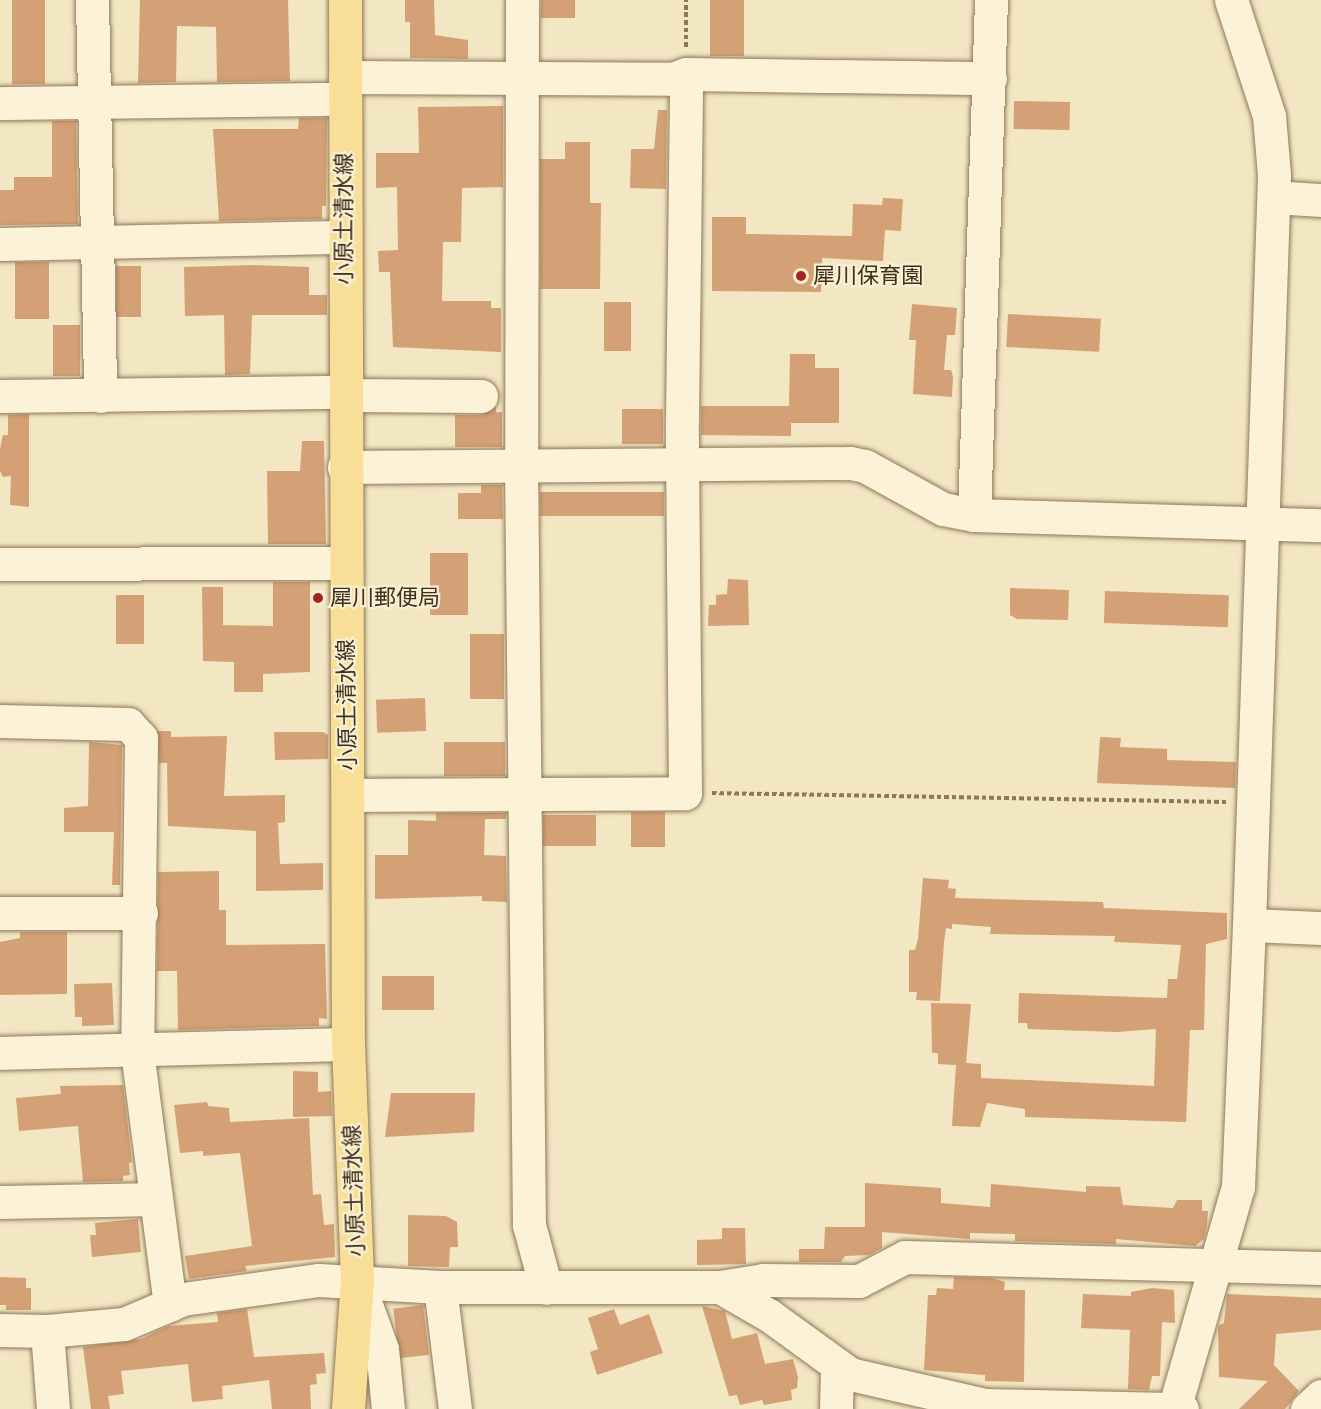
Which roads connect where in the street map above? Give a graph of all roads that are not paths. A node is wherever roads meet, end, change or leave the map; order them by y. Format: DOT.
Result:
graph roads {
  1 [pos="345,0"];
  2 [pos="522,0"];
  3 [pos="991,0"];
  4 [pos="1231,0"];
  5 [pos="98,2"];
  6 [pos="686,74"];
  7 [pos="520,78"];
  8 [pos="990,78"];
  9 [pos="344,88"];
  10 [pos="91,101"];
  11 [pos="0,103"];
  12 [pos="1274,197"];
  13 [pos="1321,200"];
  14 [pos="343,237"];
  15 [pos="95,243"];
  16 [pos="0,244"];
  17 [pos="344,394"];
  18 [pos="0,396"];
  19 [pos="100,396"];
  20 [pos="481,396"];
  21 [pos="521,464"];
  22 [pos="685,466"];
  23 [pos="344,467"];
  24 [pos="974,515"];
  25 [pos="1264,522"];
  26 [pos="1321,525"];
  27 [pos="345,562"];
  28 [pos="0,564"];
  29 [pos="0,721"];
  30 [pos="523,794"];
  31 [pos="349,795"];
  32 [pos="0,913"];
  33 [pos="141,913"];
  34 [pos="1249,925"];
  35 [pos="1321,928"];
  36 [pos="348,1044"];
  37 [pos="137,1051"];
  38 [pos="0,1053"];
  39 [pos="156,1199"];
  40 [pos="0,1202"];
  41 [pos="1218,1263"];
  42 [pos="1321,1269"];
  43 [pos="357,1280"];
  44 [pos="440,1287"];
  45 [pos="720,1287"];
  46 [pos="546,1288"];
  47 [pos="171,1305"];
  48 [pos="0,1330"];
  49 [pos="47,1330"];
  50 [pos="837,1368"];
  51 [pos="1321,1396"];
  52 [pos="984,1407"];
  53 [pos="1178,1408"];
  54 [pos="53,1409"];
  55 [pos="348,1409"];
  56 [pos="388,1409"];
  57 [pos="454,1409"];
  58 [pos="836,1409"];
  59 [pos="1307,1409"];
  1 -- 9 [label="main road, 小原土清水線"];
  2 -- 7 [label="street"];
  3 -- 8 [label="street"];
  4 -- 12 [label="street"];
  5 -- 10 [label="street"];
  6 -- 7 [label="street"];
  6 -- 8 [label="street"];
  6 -- 22 [label="street"];
  7 -- 9 [label="street"];
  7 -- 21 [label="street"];
  8 -- 24 [label="street"];
  9 -- 10 [label="street"];
  9 -- 14 [label="main road, 小原土清水線"];
  10 -- 11 [label="street"];
  10 -- 15 [label="street"];
  12 -- 13 [label="street"];
  12 -- 25 [label="street"];
  14 -- 15 [label="street"];
  14 -- 17 [label="main road, 小原土清水線"];
  15 -- 16 [label="street"];
  15 -- 19 [label="street"];
  17 -- 19 [label="street"];
  17 -- 20 [label="street"];
  17 -- 23 [label="main road, 小原土清水線"];
  18 -- 19 [label="street"];
  21 -- 22 [label="street"];
  21 -- 23 [label="street"];
  21 -- 30 [label="street"];
  22 -- 24 [label="street"];
  22 -- 30 [label="street"];
  23 -- 27 [label="main road, 小原土清水線"];
  24 -- 25 [label="street"];
  25 -- 26 [label="street"];
  25 -- 34 [label="street"];
  27 -- 28 [label="street"];
  27 -- 31 [label="main road, 小原土清水線"];
  29 -- 33 [label="street"];
  30 -- 31 [label="street"];
  30 -- 46 [label="street"];
  31 -- 36 [label="main road, 小原土清水線"];
  32 -- 33 [label="street"];
  33 -- 37 [label="street"];
  34 -- 35 [label="street"];
  34 -- 41 [label="street"];
  36 -- 37 [label="street"];
  36 -- 43 [label="main road, 小原土清水線"];
  37 -- 38 [label="street"];
  37 -- 39 [label="street"];
  39 -- 40 [label="street"];
  39 -- 47 [label="street"];
  41 -- 42 [label="street"];
  41 -- 45 [label="street"];
  41 -- 53 [label="street"];
  43 -- 44 [label="street"];
  43 -- 47 [label="street"];
  43 -- 55 [label="main road, 小原土清水線"];
  43 -- 56 [label="street"];
  44 -- 46 [label="street"];
  44 -- 57 [label="street"];
  45 -- 46 [label="street"];
  45 -- 50 [label="street"];
  47 -- 49 [label="street"];
  48 -- 49 [label="street"];
  49 -- 54 [label="street"];
  50 -- 52 [label="street"];
  50 -- 58 [label="street"];
  51 -- 59 [label="street"];
  52 -- 53 [label="street"];
}
